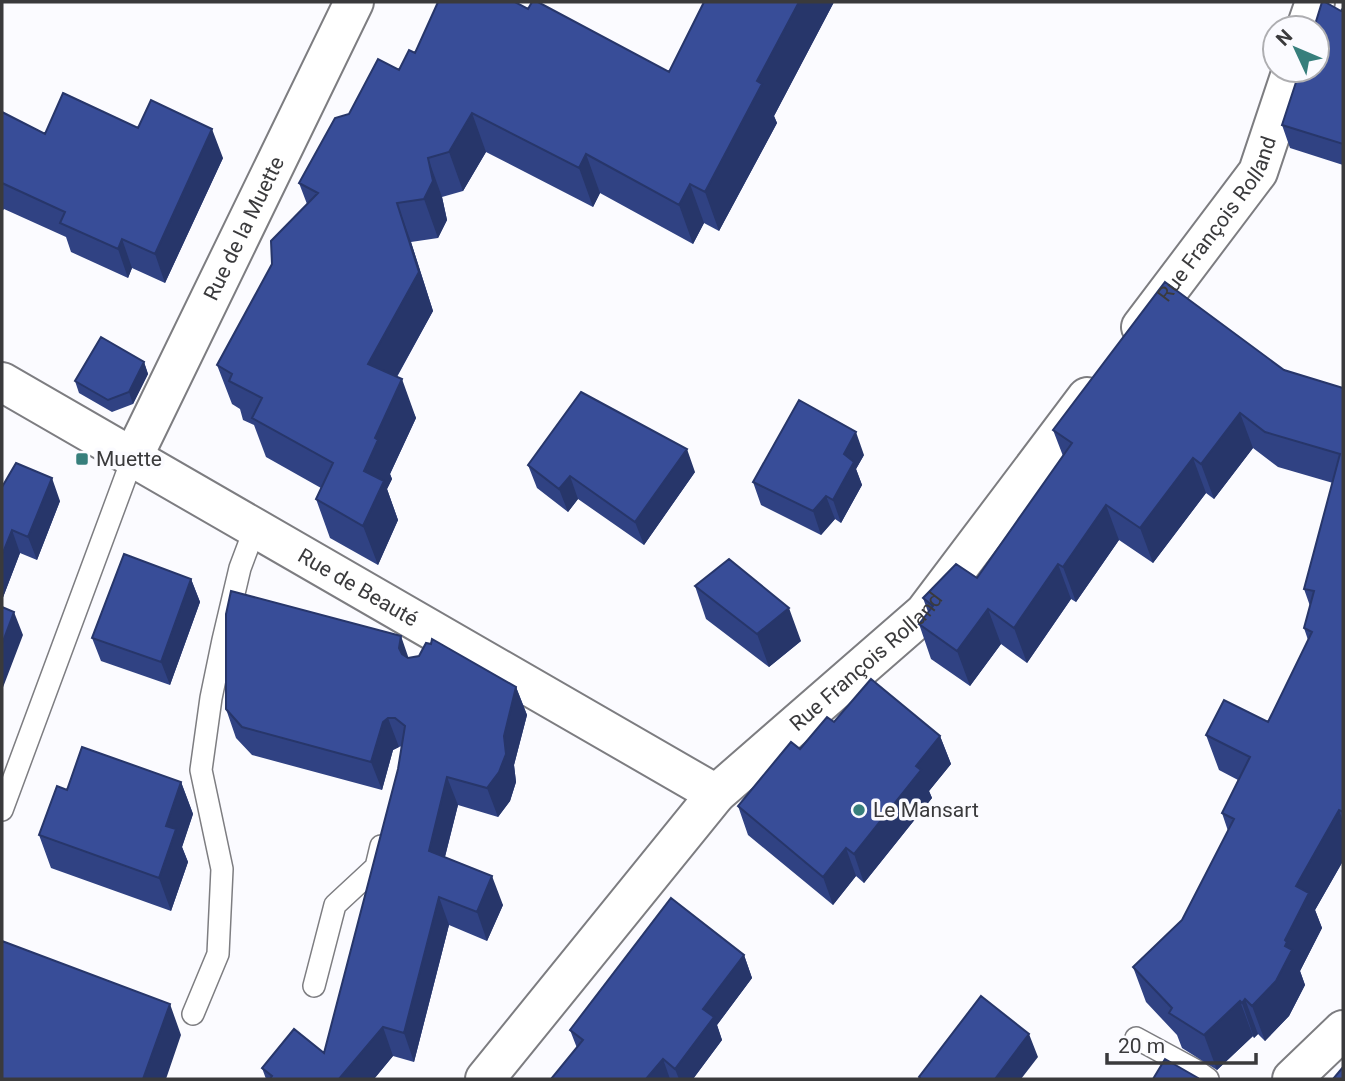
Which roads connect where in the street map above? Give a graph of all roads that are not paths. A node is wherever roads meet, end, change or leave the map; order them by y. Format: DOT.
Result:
graph roads {
  1 [pos="354,2"];
  2 [pos="1287,84"];
  3 [pos="2,382"];
  4 [pos="133,457"];
  5 [pos="255,527"];
  6 [pos="716,794"];
  7 [pos="2,810"];
  8 [pos="386,827"];
  9 [pos="314,986"];
  10 [pos="193,1014"];
  11 [pos="1343,1030"];
  12 [pos="1136,1038"];
  13 [pos="485,1079"];
  14 [pos="1208,1079"];
  15 [pos="1292,1079"];
  1 -- 4 [label="street, Rue de la Muette"];
  2 -- 6 [label="street, Rue François Rolland"];
  3 -- 4 [label="street, Rue de Beauté"];
  4 -- 5 [label="street, Rue de Beauté"];
  4 -- 7 [label="lane"];
  5 -- 6 [label="street, Rue de Beauté"];
  5 -- 10 [label="lane"];
  6 -- 13 [label="street, Rue François Rolland"];
  8 -- 9 [label="lane"];
  11 -- 15 [label="street"];
  12 -- 14 [label="lane"];
}
